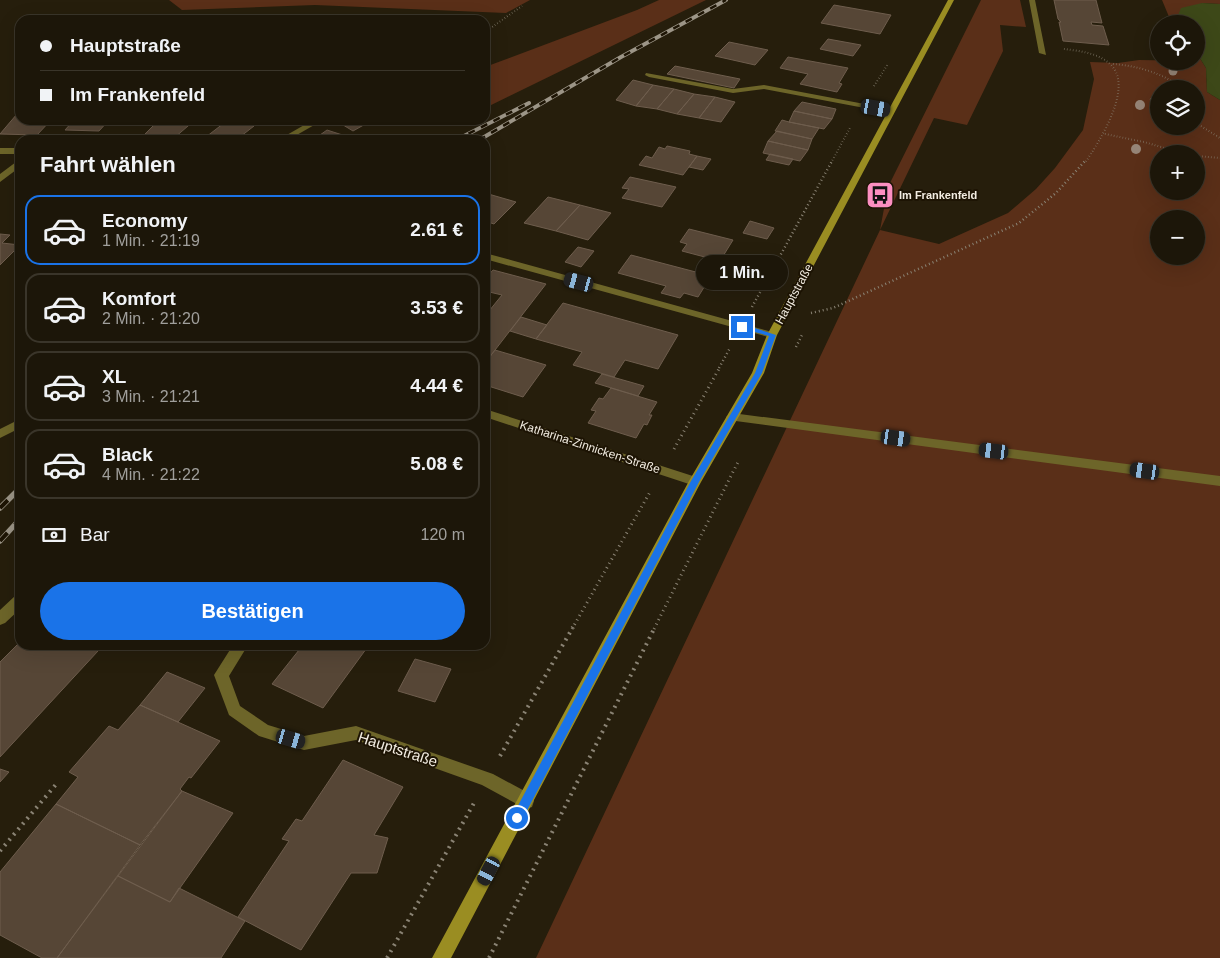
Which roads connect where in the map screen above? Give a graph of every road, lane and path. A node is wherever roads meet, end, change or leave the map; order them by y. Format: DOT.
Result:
graph roads {
  1 [pos="951,0"];
  2 [pos="1032,0"];
  3 [pos="522,6"];
  4 [pos="490,28"];
  5 [pos="1042,50"];
  6 [pos="1112,64"];
  7 [pos="649,75"];
  8 [pos="1167,80"];
  9 [pos="891,111"];
  10 [pos="310,125"];
  11 [pos="1205,129"];
  12 [pos="1104,134"];
  13 [pos="291,135"];
  14 [pos="1220,138"];
  15 [pos="1154,145"];
  16 [pos="0,151"];
  17 [pos="15,151"];
  18 [pos="1205,157"];
  19 [pos="1220,158"];
  20 [pos="15,166"];
  21 [pos="0,179"];
  22 [pos="490,259"];
  23 [pos="817,306"];
  24 [pos="814,312"];
  25 [pos="781,320"];
  26 [pos="810,321"];
  27 [pos="806,329"];
  28 [pos="772,335"];
  29 [pos="793,354"];
  30 [pos="490,415"];
  31 [pos="732,417"];
  32 [pos="759,421"];
  33 [pos="15,426"];
  34 [pos="0,434"];
  35 [pos="1220,480"];
  36 [pos="695,481"];
  37 [pos="15,605"];
  38 [pos="0,619"];
  39 [pos="238,650"];
  40 [pos="58,782"];
  41 [pos="526,801"];
  42 [pos="0,851"];
  43 [pos="442,958"];
  44 [pos="489,958"];
  1 -- 9 [label="main road, Hauptstraße"];
  2 -- 5 [label="street"];
  3 -- 4 [label="path"];
  5 -- 6 [label="path"];
  6 -- 8 [label="path"];
  6 -- 12 [label="path"];
  7 -- 9 [label="street"];
  9 -- 25 [label="main road, Hauptstraße"];
  10 -- 13 [label="street"];
  11 -- 14 [label="path"];
  12 -- 15 [label="path"];
  12 -- 24 [label="path"];
  16 -- 17 [label="street"];
  18 -- 19 [label="path"];
  20 -- 21 [label="street"];
  22 -- 28 [label="street"];
  23 -- 24 [label="path"];
  24 -- 25 [label="path"];
  24 -- 26 [label="path"];
  25 -- 28 [label="main road, Hauptstraße"];
  27 -- 29 [label="path"];
  28 -- 31 [label="main road, Hauptstraße"];
  30 -- 36 [label="street, Katharina-Zinnicken-Straße"];
  31 -- 32 [label="street"];
  31 -- 36 [label="main road, Hauptstraße"];
  32 -- 35 [label="street"];
  32 -- 44 [label="path"];
  33 -- 34 [label="street"];
  36 -- 41 [label="main road, Hauptstraße"];
  37 -- 38 [label="street"];
  39 -- 41 [label="street, Hauptstraße"];
  40 -- 42 [label="path"];
  41 -- 43 [label="main road, Hauptstraße"];
}
